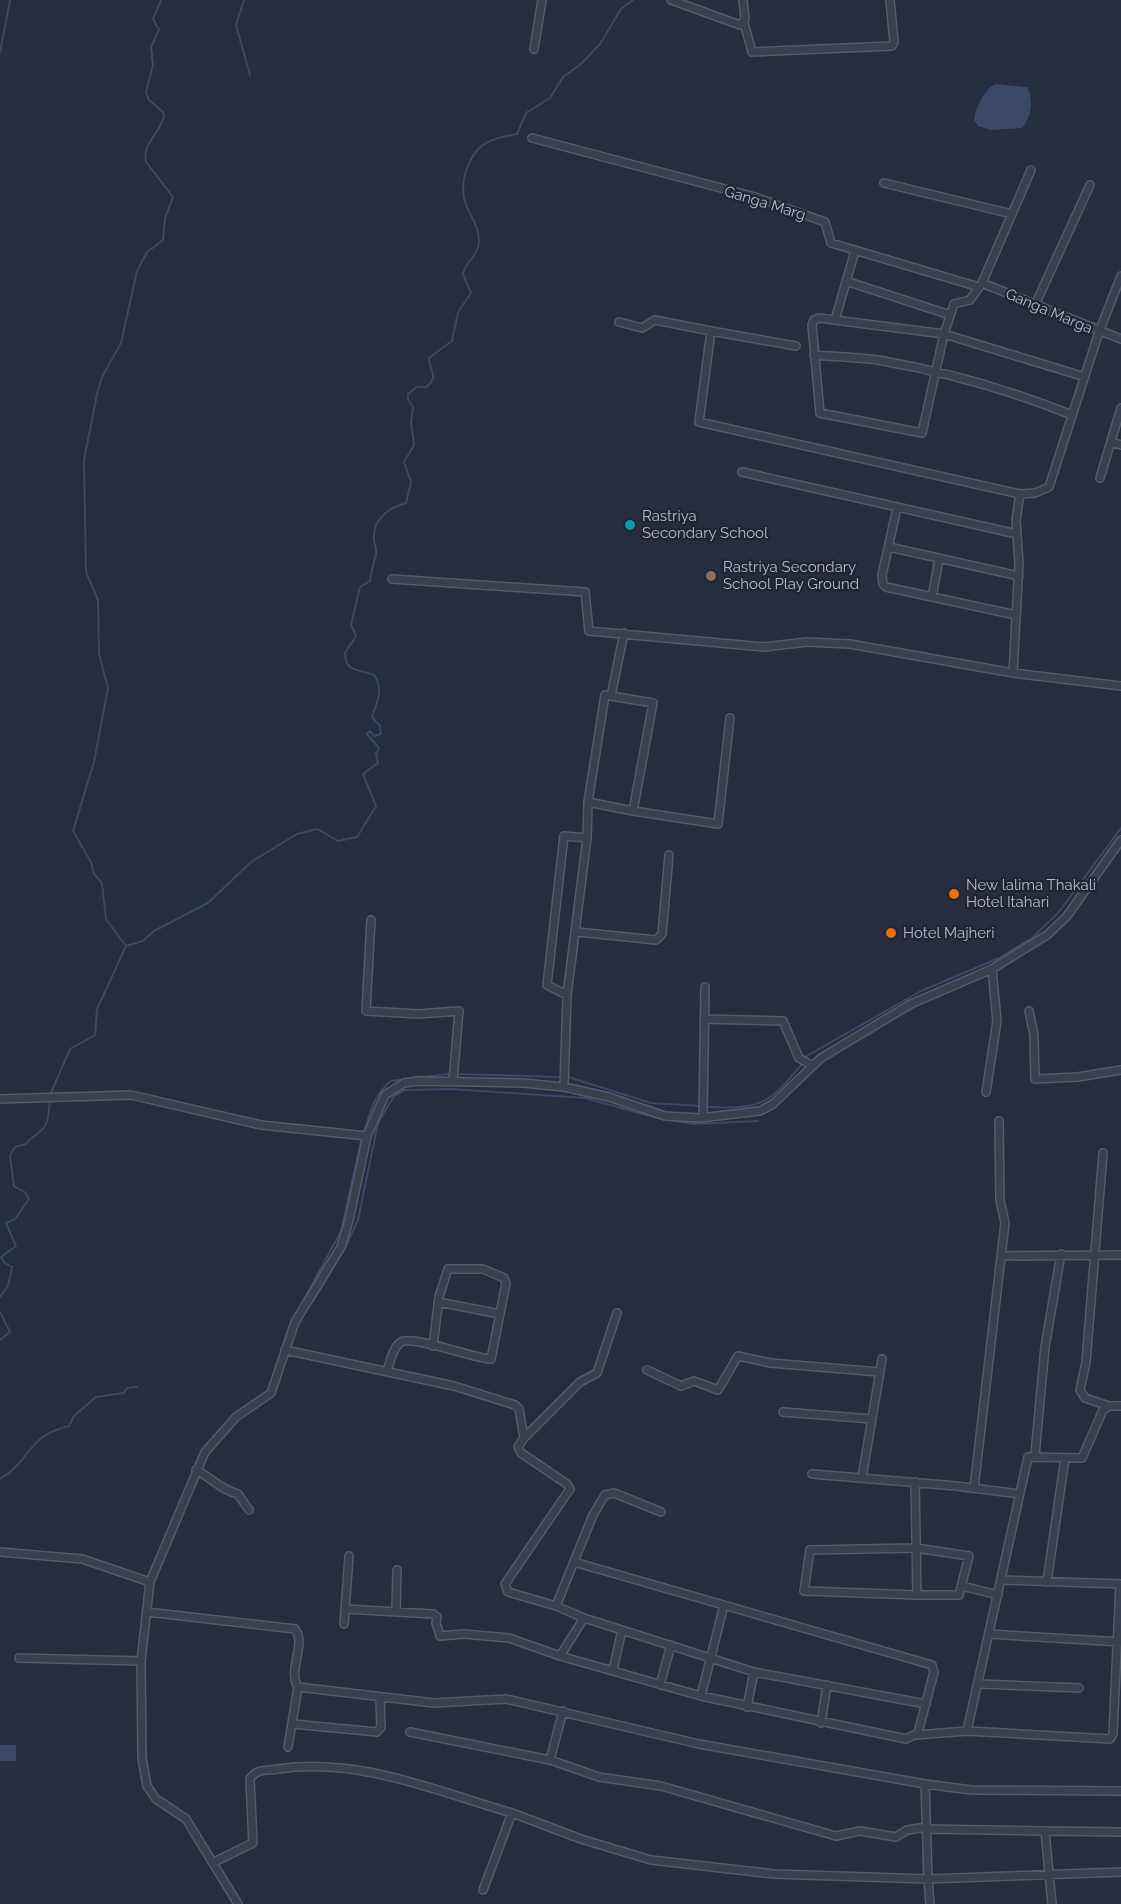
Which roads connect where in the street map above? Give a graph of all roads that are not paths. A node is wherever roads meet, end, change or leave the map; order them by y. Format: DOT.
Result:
graph roads {
  1 [pos="542,0"];
  2 [pos="671,0"];
  3 [pos="743,0"];
  4 [pos="890,0"];
  5 [pos="744,23"];
  6 [pos="534,49"];
  7 [pos="532,138"];
  8 [pos="1031,170"];
  9 [pos="884,183"];
  10 [pos="1090,185"];
  11 [pos="1012,214"];
  12 [pos="855,251"];
  13 [pos="1121,276"];
  14 [pos="846,281"];
  15 [pos="980,285"];
  16 [pos="1035,305"];
  17 [pos="950,315"];
  18 [pos="835,320"];
  19 [pos="619,322"];
  20 [pos="711,331"];
  21 [pos="1099,332"];
  22 [pos="944,334"];
  23 [pos="1121,339"];
  24 [pos="796,346"];
  25 [pos="814,355"];
  26 [pos="935,373"];
  27 [pos="1085,377"];
  28 [pos="1121,408"];
  29 [pos="1072,415"];
  30 [pos="1111,442"];
  31 [pos="1121,445"];
  32 [pos="742,472"];
  33 [pos="1100,478"];
  34 [pos="1020,494"];
  35 [pos="897,508"];
  36 [pos="1017,534"];
  37 [pos="890,548"];
  38 [pos="939,559"];
  39 [pos="1019,576"];
  40 [pos="392,579"];
  41 [pos="932,597"];
  42 [pos="1016,615"];
  43 [pos="624,633"];
  44 [pos="1013,674"];
  45 [pos="1121,686"];
  46 [pos="611,696"];
  47 [pos="730,718"];
  48 [pos="588,802"];
  49 [pos="633,811"];
  50 [pos="588,838"];
  51 [pos="1121,840"];
  52 [pos="669,855"];
  53 [pos="370,920"];
  54 [pos="577,932"];
  55 [pos="992,969"];
  56 [pos="705,987"];
  57 [pos="567,995"];
  58 [pos="1029,1011"];
  59 [pos="704,1019"];
  60 [pos="813,1066"];
  61 [pos="1121,1070"];
  62 [pos="453,1081"];
  63 [pos="564,1088"];
  64 [pos="986,1092"];
  65 [pos="0,1099"];
  66 [pos="703,1118"];
  67 [pos="999,1120"];
  68 [pos="366,1136"];
  69 [pos="1103,1153"];
  70 [pos="1061,1254"];
  71 [pos="1094,1254"];
  72 [pos="1121,1255"];
  73 [pos="1001,1256"];
  74 [pos="438,1302"];
  75 [pos="617,1313"];
  76 [pos="500,1314"];
  77 [pos="433,1346"];
  78 [pos="285,1350"];
  79 [pos="882,1359"];
  80 [pos="647,1370"];
  81 [pos="387,1371"];
  82 [pos="879,1372"];
  83 [pos="1109,1406"];
  84 [pos="1121,1406"];
  85 [pos="783,1412"];
  86 [pos="872,1419"];
  87 [pos="524,1438"];
  88 [pos="1035,1455"];
  89 [pos="1065,1458"];
  90 [pos="196,1470"];
  91 [pos="812,1474"];
  92 [pos="862,1478"];
  93 [pos="915,1482"];
  94 [pos="974,1488"];
  95 [pos="1020,1494"];
  96 [pos="249,1510"];
  97 [pos="661,1512"];
  98 [pos="916,1548"];
  99 [pos="0,1552"];
  100 [pos="349,1556"];
  101 [pos="574,1562"];
  102 [pos="397,1570"];
  103 [pos="1001,1580"];
  104 [pos="150,1582"];
  105 [pos="1047,1582"];
  106 [pos="1120,1584"];
  107 [pos="962,1586"];
  108 [pos="917,1595"];
  109 [pos="998,1596"];
  110 [pos="723,1605"];
  111 [pos="556,1606"];
  112 [pos="346,1609"];
  113 [pos="147,1612"];
  114 [pos="396,1612"];
  115 [pos="584,1618"];
  116 [pos="344,1624"];
  117 [pos="622,1630"];
  118 [pos="989,1634"];
  119 [pos="1119,1642"];
  120 [pos="671,1645"];
  121 [pos="560,1656"];
  122 [pos="710,1657"];
  123 [pos="19,1658"];
  124 [pos="141,1661"];
  125 [pos="613,1670"];
  126 [pos="754,1672"];
  127 [pos="978,1684"];
  128 [pos="660,1685"];
  129 [pos="827,1685"];
  130 [pos="298,1687"];
  131 [pos="1079,1688"];
  132 [pos="701,1696"];
  133 [pos="380,1697"];
  134 [pos="926,1704"];
  135 [pos="747,1707"];
  136 [pos="563,1711"];
  137 [pos="821,1723"];
  138 [pos="293,1724"];
  139 [pos="967,1731"];
  140 [pos="411,1732"];
  141 [pos="916,1735"];
  142 [pos="288,1748"];
  143 [pos="550,1760"];
  144 [pos="925,1784"];
  145 [pos="1121,1791"];
  146 [pos="512,1813"];
  147 [pos="928,1828"];
  148 [pos="1045,1831"];
  149 [pos="1121,1832"];
  150 [pos="214,1862"];
  151 [pos="1121,1872"];
  152 [pos="1048,1876"];
  153 [pos="928,1879"];
  154 [pos="483,1890"];
  155 [pos="238,1904"];
  156 [pos="930,1904"];
  157 [pos="1052,1904"];
  1 -- 6 [label="street"];
  2 -- 5 [label="street"];
  3 -- 5 [label="street"];
  4 -- 5 [label="street"];
  7 -- 12 [label="street, Ganga Marg"];
  8 -- 11 [label="street"];
  9 -- 11 [label="street"];
  10 -- 16 [label="street"];
  11 -- 15 [label="street"];
  12 -- 14 [label="street"];
  12 -- 15 [label="street, Ganga Marg"];
  13 -- 21 [label="street"];
  14 -- 17 [label="street"];
  14 -- 18 [label="street"];
  15 -- 16 [label="street, Ganga Marga"];
  15 -- 17 [label="street"];
  16 -- 21 [label="street, Ganga Marga"];
  17 -- 22 [label="street"];
  18 -- 22 [label="street"];
  18 -- 25 [label="street"];
  19 -- 20 [label="street"];
  20 -- 24 [label="street"];
  20 -- 34 [label="street"];
  21 -- 23 [label="street, Ganga Marga"];
  21 -- 27 [label="street"];
  22 -- 26 [label="street"];
  22 -- 27 [label="street"];
  25 -- 26 [label="street"];
  25 -- 26 [label="street"];
  26 -- 29 [label="street"];
  27 -- 29 [label="street"];
  28 -- 30 [label="street"];
  29 -- 34 [label="street"];
  30 -- 31 [label="street"];
  30 -- 33 [label="street"];
  32 -- 35 [label="street"];
  34 -- 36 [label="street"];
  35 -- 36 [label="street"];
  35 -- 37 [label="street"];
  36 -- 39 [label="street"];
  37 -- 38 [label="street"];
  37 -- 41 [label="street"];
  38 -- 39 [label="street"];
  38 -- 41 [label="street"];
  39 -- 42 [label="street"];
  40 -- 43 [label="street"];
  41 -- 42 [label="street"];
  42 -- 44 [label="street"];
  43 -- 44 [label="street"];
  43 -- 46 [label="street"];
  44 -- 45 [label="street"];
  46 -- 48 [label="street"];
  46 -- 49 [label="street"];
  47 -- 49 [label="street"];
  48 -- 49 [label="street"];
  48 -- 50 [label="street"];
  50 -- 54 [label="street"];
  50 -- 57 [label="street"];
  51 -- 55 [label="street"];
  52 -- 54 [label="street"];
  53 -- 62 [label="street"];
  54 -- 57 [label="street"];
  55 -- 60 [label="street"];
  55 -- 64 [label="street"];
  56 -- 59 [label="street"];
  57 -- 63 [label="street"];
  58 -- 61 [label="street"];
  59 -- 60 [label="street"];
  59 -- 66 [label="street"];
  60 -- 66 [label="street"];
  62 -- 63 [label="street"];
  62 -- 68 [label="street"];
  63 -- 66 [label="street"];
  65 -- 68 [label="street"];
  67 -- 73 [label="street"];
  68 -- 78 [label="street"];
  69 -- 71 [label="street"];
  70 -- 71 [label="street"];
  70 -- 73 [label="street"];
  70 -- 88 [label="street"];
  71 -- 72 [label="street"];
  71 -- 83 [label="street"];
  73 -- 94 [label="street"];
  74 -- 76 [label="street"];
  74 -- 76 [label="street"];
  74 -- 77 [label="street"];
  75 -- 87 [label="street"];
  76 -- 77 [label="street"];
  77 -- 81 [label="street"];
  78 -- 81 [label="street"];
  78 -- 90 [label="street"];
  79 -- 82 [label="street"];
  80 -- 82 [label="street"];
  81 -- 87 [label="street"];
  82 -- 86 [label="street"];
  83 -- 84 [label="street"];
  83 -- 89 [label="street"];
  85 -- 86 [label="street"];
  86 -- 92 [label="street"];
  87 -- 111 [label="street"];
  88 -- 89 [label="street"];
  88 -- 95 [label="street"];
  89 -- 105 [label="street"];
  90 -- 96 [label="street"];
  90 -- 104 [label="street"];
  91 -- 92 [label="street"];
  92 -- 93 [label="street"];
  93 -- 94 [label="street"];
  93 -- 98 [label="street"];
  94 -- 95 [label="street"];
  95 -- 103 [label="street"];
  97 -- 101 [label="street"];
  98 -- 107 [label="street"];
  98 -- 108 [label="street"];
  98 -- 108 [label="street"];
  99 -- 104 [label="street"];
  100 -- 112 [label="street"];
  101 -- 110 [label="street"];
  101 -- 111 [label="street"];
  102 -- 114 [label="street"];
  103 -- 105 [label="street"];
  103 -- 109 [label="street"];
  104 -- 113 [label="street"];
  105 -- 106 [label="street"];
  106 -- 119 [label="street"];
  107 -- 108 [label="street"];
  107 -- 109 [label="street"];
  109 -- 118 [label="street"];
  110 -- 122 [label="street"];
  110 -- 134 [label="street"];
  111 -- 115 [label="street"];
  112 -- 114 [label="street"];
  112 -- 116 [label="street"];
  113 -- 124 [label="street"];
  113 -- 130 [label="street"];
  114 -- 121 [label="street"];
  115 -- 117 [label="street"];
  115 -- 121 [label="street"];
  117 -- 120 [label="street"];
  117 -- 125 [label="street"];
  118 -- 119 [label="street"];
  118 -- 127 [label="street"];
  119 -- 139 [label="street"];
  120 -- 122 [label="street"];
  120 -- 128 [label="street"];
  121 -- 125 [label="street"];
  122 -- 126 [label="street"];
  122 -- 132 [label="street"];
  123 -- 124 [label="street"];
  124 -- 150 [label="street"];
  125 -- 128 [label="street"];
  126 -- 129 [label="street"];
  126 -- 135 [label="street"];
  127 -- 131 [label="street"];
  127 -- 139 [label="street"];
  128 -- 132 [label="street"];
  129 -- 134 [label="street"];
  129 -- 137 [label="street"];
  130 -- 133 [label="street"];
  130 -- 138 [label="street"];
  132 -- 135 [label="street"];
  133 -- 136 [label="street"];
  133 -- 138 [label="street"];
  134 -- 141 [label="street"];
  135 -- 137 [label="street"];
  136 -- 143 [label="street"];
  136 -- 144 [label="street"];
  137 -- 141 [label="street"];
  138 -- 142 [label="street"];
  139 -- 141 [label="street"];
  140 -- 143 [label="street"];
  143 -- 147 [label="street"];
  144 -- 145 [label="street"];
  144 -- 147 [label="street"];
  146 -- 150 [label="street"];
  146 -- 153 [label="street"];
  146 -- 154 [label="street"];
  147 -- 148 [label="street"];
  147 -- 153 [label="street"];
  148 -- 149 [label="street"];
  148 -- 152 [label="street"];
  150 -- 155 [label="street"];
  151 -- 152 [label="street"];
  152 -- 153 [label="street"];
  152 -- 157 [label="street"];
  153 -- 156 [label="street"];
}
